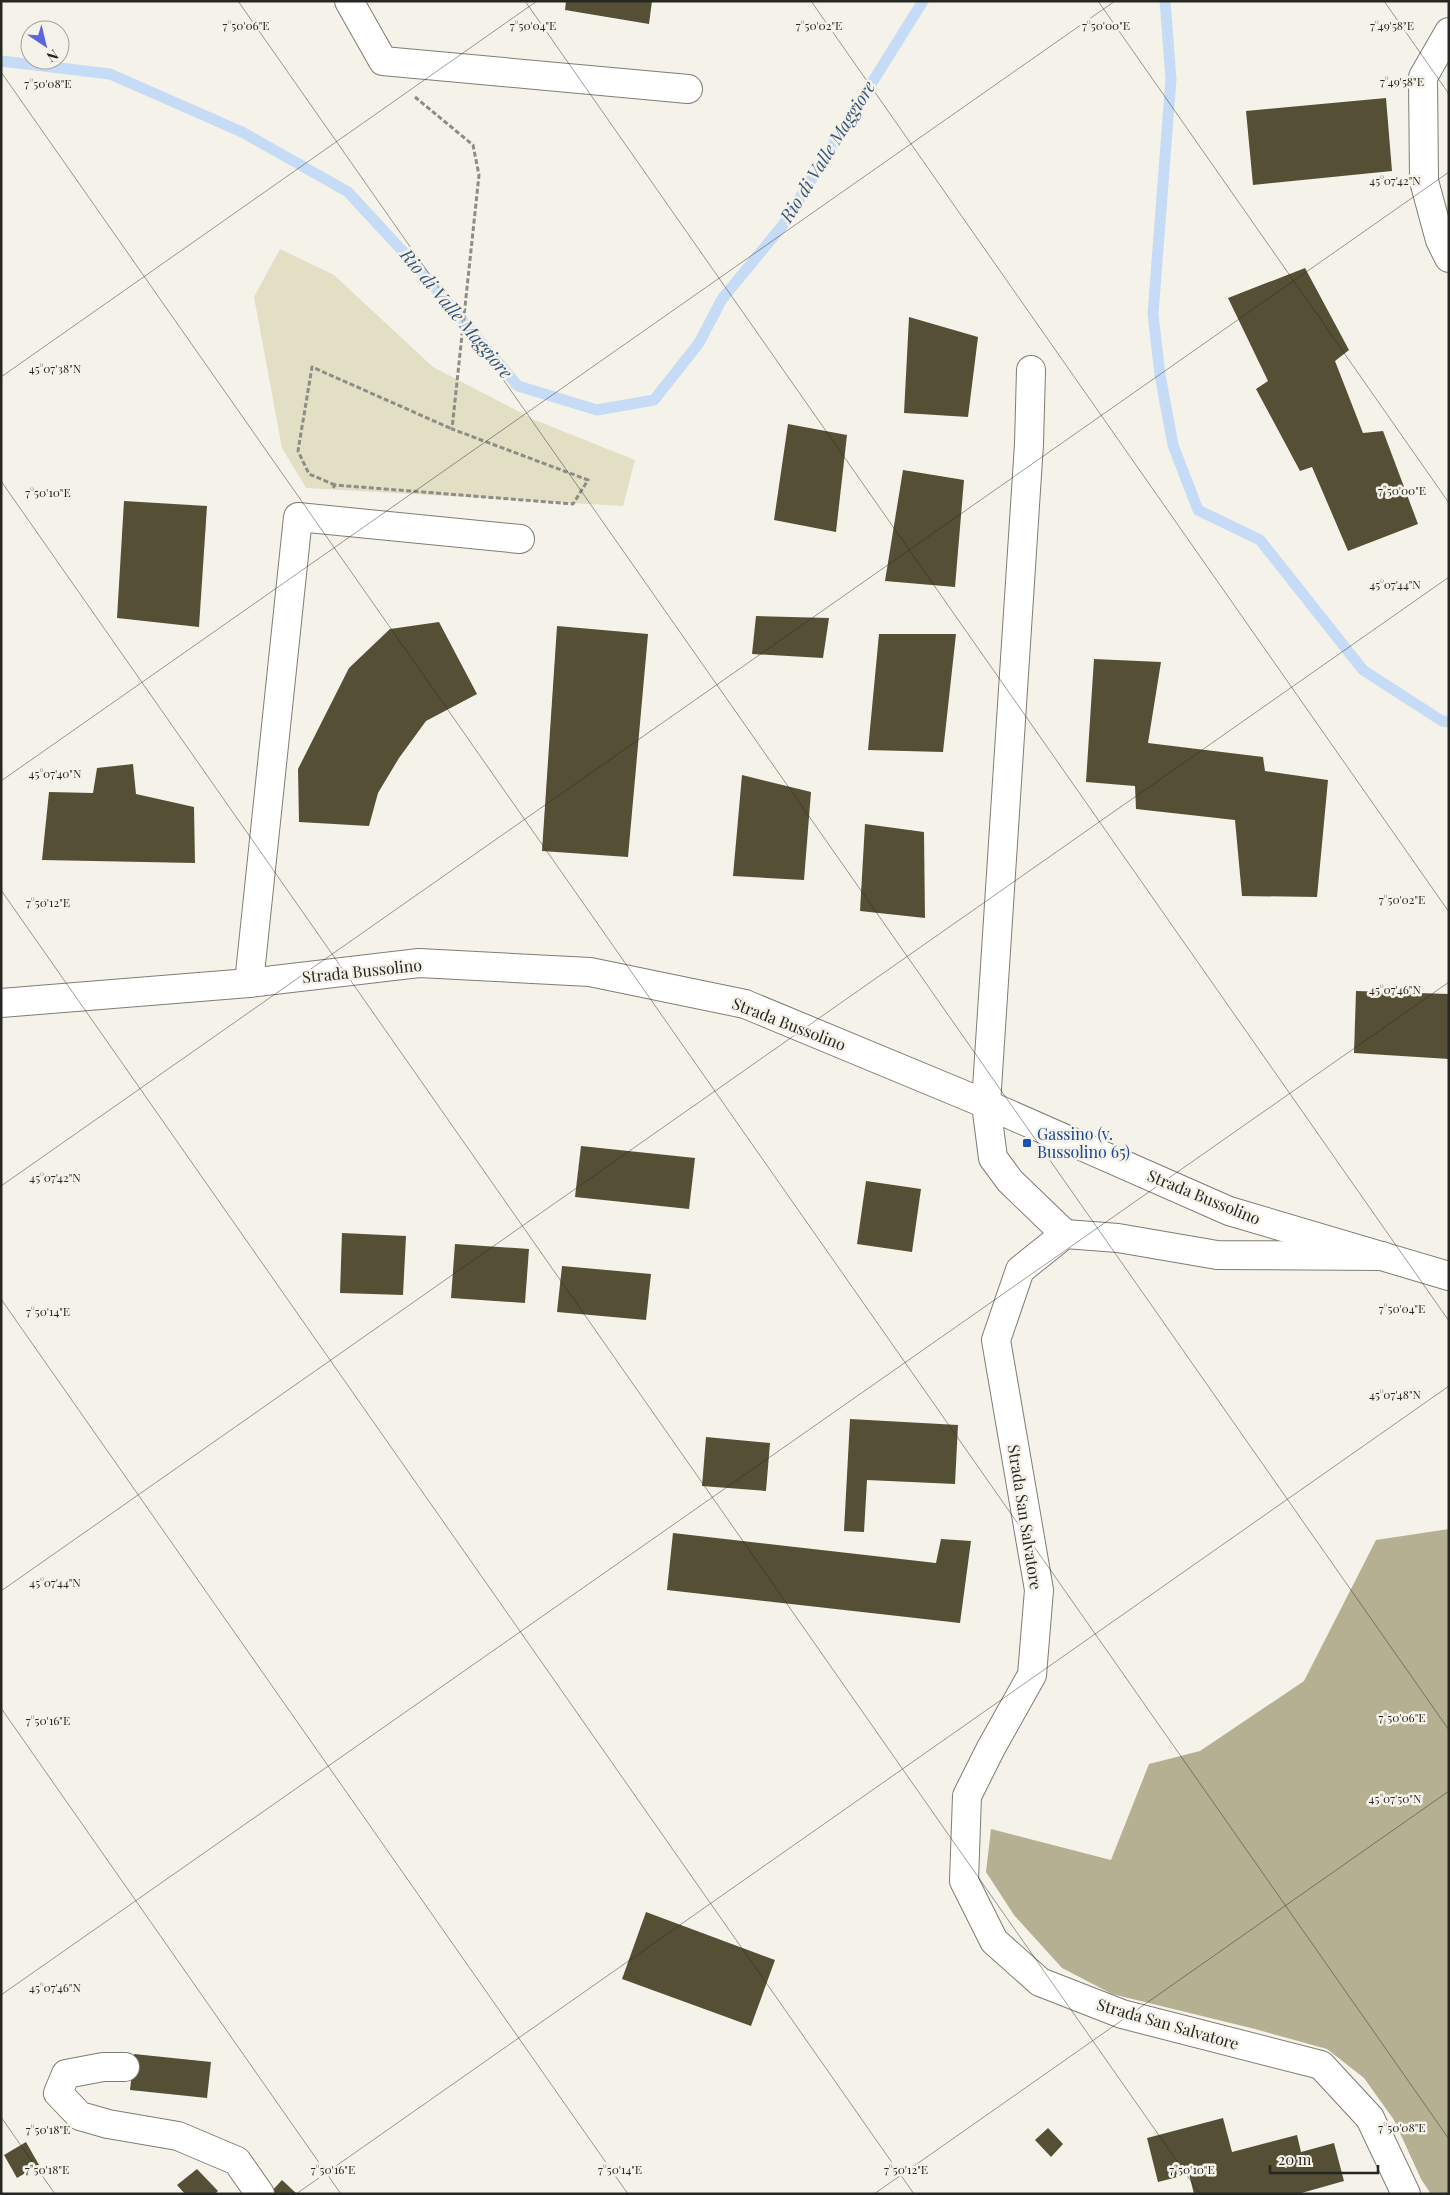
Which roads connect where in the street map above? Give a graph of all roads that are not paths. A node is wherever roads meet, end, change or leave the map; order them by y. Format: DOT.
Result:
graph roads {
  1 [pos="349,1"];
  2 [pos="1449,32"];
  3 [pos="688,89"];
  4 [pos="1449,258"];
  5 [pos="1031,370"];
  6 [pos="520,539"];
  7 [pos="250,984"];
  8 [pos="1,1003"];
  9 [pos="986,1104"];
  10 [pos="1064,1234"];
  11 [pos="1382,1256"];
  12 [pos="1449,1276"];
  13 [pos="125,2067"];
  14 [pos="260,2194"];
  15 [pos="1406,2194"];
  1 -- 3 [label="street"];
  2 -- 4 [label="street"];
  5 -- 9 [label="street"];
  6 -- 7 [label="street"];
  7 -- 8 [label="street, Strada Bussolino"];
  7 -- 9 [label="street, Strada Bussolino"];
  9 -- 10 [label="street"];
  9 -- 11 [label="street, Strada Bussolino"];
  10 -- 11 [label="street"];
  10 -- 15 [label="street, Strada San Salvatore"];
  11 -- 12 [label="street, Strada Bussolino"];
  13 -- 14 [label="street"];
}
